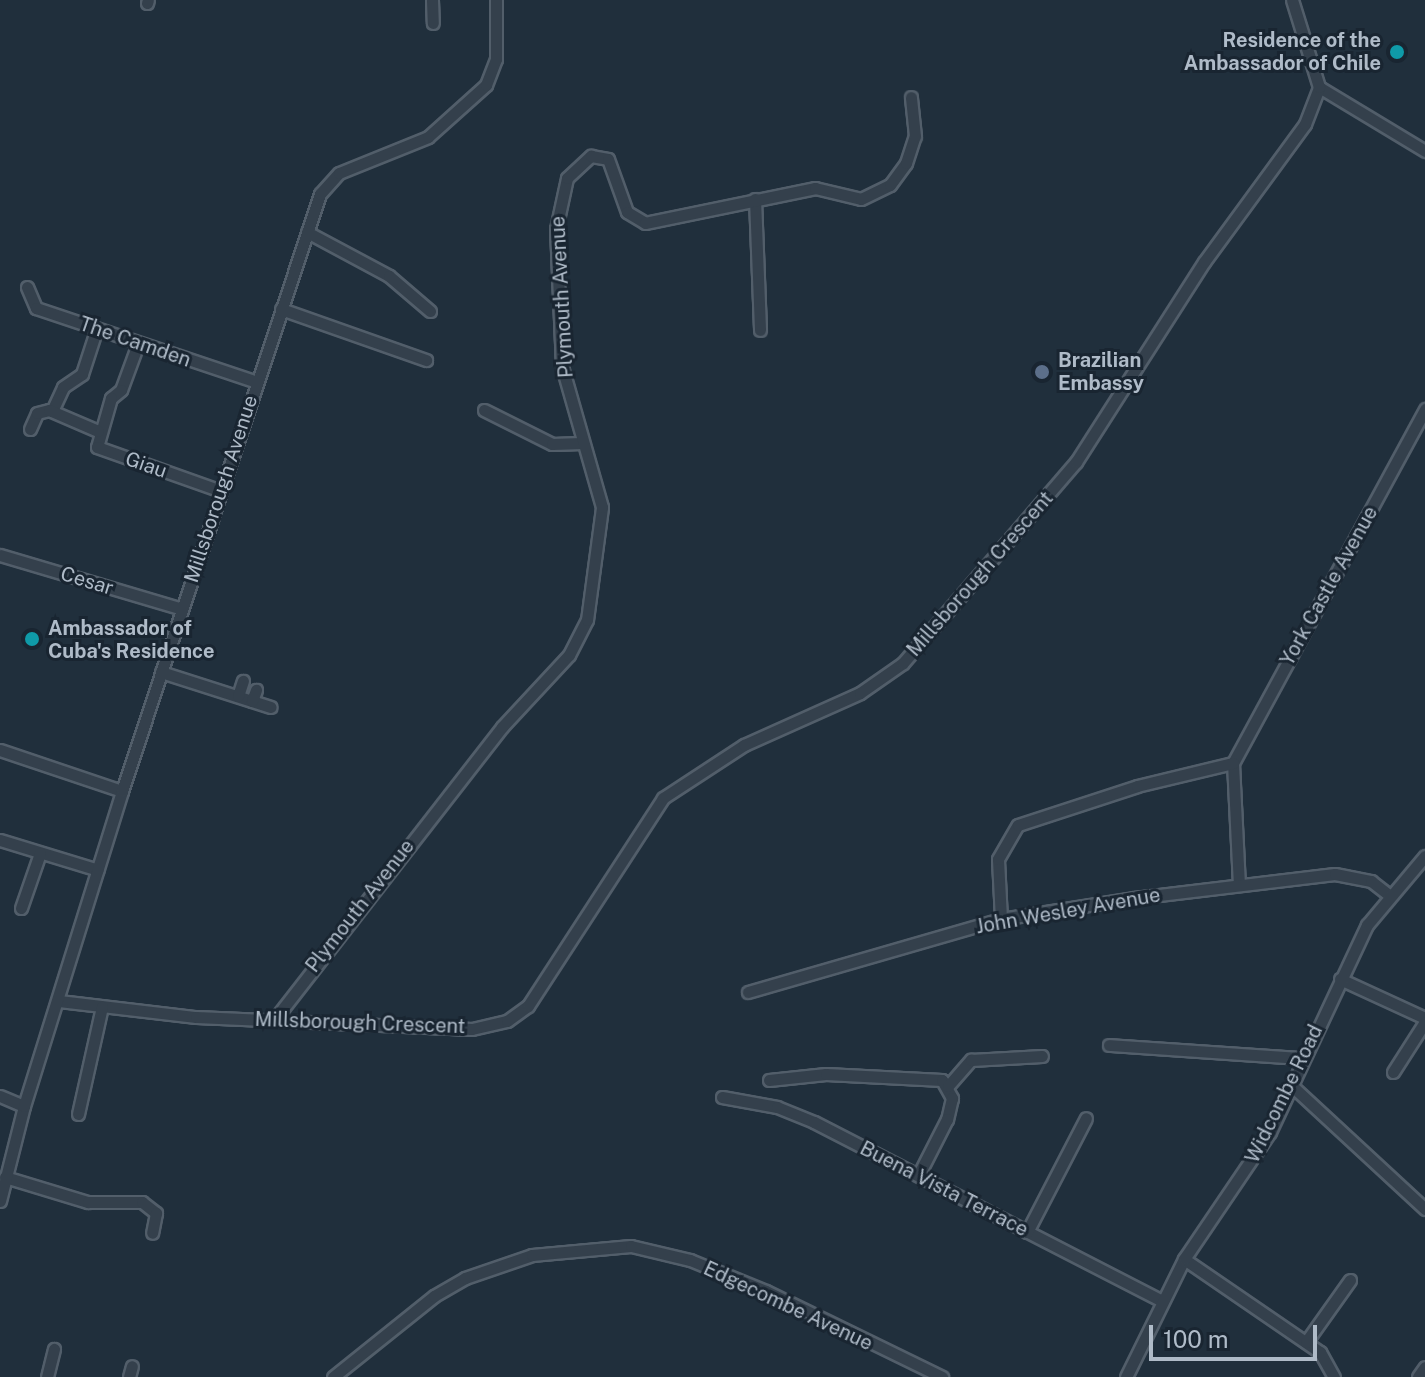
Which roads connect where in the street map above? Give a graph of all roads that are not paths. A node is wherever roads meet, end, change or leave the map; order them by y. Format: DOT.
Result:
graph roads {
  1 [pos="432,0"];
  2 [pos="496,0"];
  3 [pos="1292,0"];
  4 [pos="433,23"];
  5 [pos="1319,87"];
  6 [pos="911,97"];
  7 [pos="1425,151"];
  8 [pos="755,199"];
  9 [pos="307,232"];
  10 [pos="27,287"];
  11 [pos="281,309"];
  12 [pos="430,311"];
  13 [pos="760,330"];
  14 [pos="94,336"];
  15 [pos="135,352"];
  16 [pos="426,360"];
  17 [pos="257,382"];
  18 [pos="1425,409"];
  19 [pos="484,410"];
  20 [pos="52,411"];
  21 [pos="30,429"];
  22 [pos="98,431"];
  23 [pos="582,443"];
  24 [pos="216,489"];
  25 [pos="0,555"];
  26 [pos="178,608"];
  27 [pos="161,672"];
  28 [pos="243,681"];
  29 [pos="238,696"];
  30 [pos="271,707"];
  31 [pos="0,750"];
  32 [pos="1233,763"];
  33 [pos="122,791"];
  34 [pos="0,840"];
  35 [pos="40,853"];
  36 [pos="1425,856"];
  37 [pos="98,870"];
  38 [pos="1239,885"];
  39 [pos="1390,896"];
  40 [pos="21,908"];
  41 [pos="1001,919"];
  42 [pos="1340,979"];
  43 [pos="748,992"];
  44 [pos="59,1001"];
  45 [pos="102,1007"];
  46 [pos="274,1020"];
  47 [pos="1425,1020"];
  48 [pos="1109,1045"];
  49 [pos="1042,1056"];
  50 [pos="1302,1058"];
  51 [pos="1393,1072"];
  52 [pos="769,1080"];
  53 [pos="1291,1085"];
  54 [pos="948,1086"];
  55 [pos="0,1096"];
  56 [pos="722,1097"];
  57 [pos="24,1106"];
  58 [pos="78,1114"];
  59 [pos="1086,1118"];
  60 [pos="919,1174"];
  61 [pos="5,1177"];
  62 [pos="0,1201"];
  63 [pos="1425,1209"];
  64 [pos="1027,1232"];
  65 [pos="152,1233"];
  66 [pos="1184,1259"];
  67 [pos="1350,1280"];
  68 [pos="1160,1300"];
  69 [pos="1306,1342"];
  70 [pos="54,1349"];
  71 [pos="1425,1367"];
  72 [pos="47,1377"];
  73 [pos="333,1377"];
  74 [pos="942,1377"];
  75 [pos="1126,1377"];
  76 [pos="1334,1377"];
  77 [pos="1418,1377"];
  1 -- 4 [label="street"];
  2 -- 9 [label="street, Millsborough Avenue"];
  3 -- 5 [label="street"];
  5 -- 7 [label="street"];
  5 -- 46 [label="street, Millsborough Crescent"];
  6 -- 8 [label="street, Plymouth Avenue"];
  8 -- 13 [label="street"];
  8 -- 23 [label="street, Plymouth Avenue"];
  9 -- 11 [label="street, Millsborough Avenue"];
  9 -- 12 [label="street"];
  10 -- 17 [label="street, The Camden"];
  11 -- 16 [label="street"];
  11 -- 17 [label="street, Millsborough Avenue"];
  14 -- 20 [label="street"];
  15 -- 22 [label="street"];
  17 -- 24 [label="street, Millsborough Avenue"];
  18 -- 32 [label="street, York Castle Avenue"];
  19 -- 23 [label="street"];
  20 -- 21 [label="street"];
  20 -- 22 [label="street, Giau"];
  22 -- 24 [label="street, Giau"];
  23 -- 46 [label="street, Plymouth Avenue"];
  24 -- 26 [label="street, Millsborough Avenue"];
  25 -- 26 [label="street, Cesar"];
  26 -- 27 [label="street, Millsborough Avenue"];
  27 -- 29 [label="street"];
  27 -- 33 [label="street, Millsborough Avenue"];
  28 -- 29 [label="street"];
  29 -- 30 [label="street"];
  31 -- 33 [label="street"];
  32 -- 38 [label="street"];
  32 -- 41 [label="street"];
  33 -- 37 [label="street, Millsborough Avenue"];
  34 -- 35 [label="street"];
  35 -- 37 [label="street"];
  35 -- 40 [label="street"];
  36 -- 39 [label="street, Widcombe Road"];
  37 -- 44 [label="street, Millsborough Avenue"];
  38 -- 39 [label="street, John Wesley Avenue"];
  38 -- 41 [label="street, John Wesley Avenue"];
  39 -- 42 [label="street, Widcombe Road"];
  41 -- 43 [label="street, John Wesley Avenue"];
  42 -- 47 [label="street"];
  42 -- 50 [label="street, Widcombe Road"];
  44 -- 45 [label="street, Millsborough Crescent"];
  44 -- 57 [label="street, Millsborough Avenue"];
  45 -- 46 [label="street, Millsborough Crescent"];
  45 -- 58 [label="street"];
  47 -- 51 [label="street"];
  48 -- 50 [label="street"];
  49 -- 54 [label="street"];
  50 -- 53 [label="street, Widcombe Road"];
  52 -- 54 [label="street"];
  53 -- 63 [label="street"];
  53 -- 66 [label="street, Widcombe Road"];
  54 -- 60 [label="street"];
  55 -- 57 [label="street"];
  56 -- 60 [label="street, Buena Vista Terrace"];
  57 -- 61 [label="street, Millsborough Avenue"];
  59 -- 64 [label="street"];
  60 -- 64 [label="street, Buena Vista Terrace"];
  61 -- 62 [label="street, Millsborough Avenue"];
  61 -- 65 [label="street"];
  64 -- 68 [label="street, Buena Vista Terrace"];
  66 -- 68 [label="street, Widcombe Road"];
  66 -- 69 [label="street"];
  67 -- 69 [label="street"];
  68 -- 75 [label="street, Widcombe Road"];
  69 -- 76 [label="street"];
  70 -- 72 [label="street"];
  71 -- 77 [label="street"];
  73 -- 74 [label="street, Edgecombe Avenue"];
}
